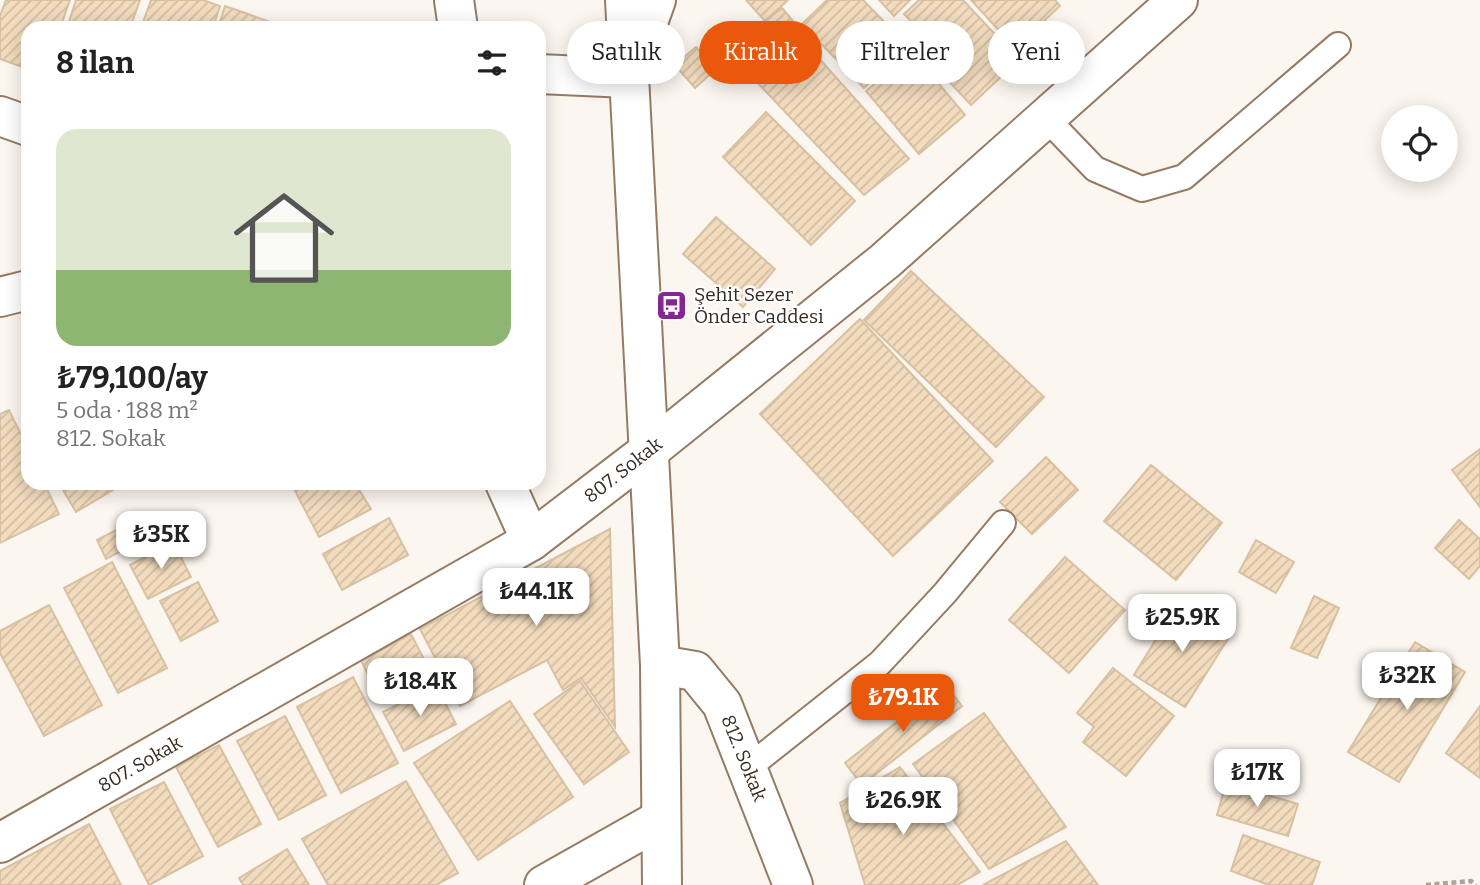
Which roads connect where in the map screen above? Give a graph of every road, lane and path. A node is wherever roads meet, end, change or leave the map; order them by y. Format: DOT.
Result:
graph roads {
  1 [pos="454,0"];
  2 [pos="625,0"];
  3 [pos="656,0"];
  4 [pos="1178,0"];
  5 [pos="457,21"];
  6 [pos="626,21"];
  7 [pos="648,21"];
  8 [pos="1338,45"];
  9 [pos="546,74"];
  10 [pos="567,75"];
  11 [pos="628,84"];
  12 [pos="0,116"];
  13 [pos="1046,118"];
  14 [pos="21,124"];
  15 [pos="21,292"];
  16 [pos="0,298"];
  17 [pos="650,450"];
  18 [pos="508,490"];
  19 [pos="1003,523"];
  20 [pos="531,541"];
  21 [pos="660,665"];
  22 [pos="749,767"];
  23 [pos="661,819"];
  24 [pos="0,844"];
  25 [pos="544,885"];
  26 [pos="662,885"];
  27 [pos="793,885"];
  28 [pos="1426,885"];
  29 [pos="1476,885"];
  1 -- 5 [label="street"];
  2 -- 6 [label="street"];
  3 -- 7 [label="street"];
  4 -- 13 [label="street, 807. Sokak"];
  8 -- 13 [label="lane"];
  9 -- 10 [label="street"];
  11 -- 17 [label="street"];
  12 -- 14 [label="street"];
  13 -- 17 [label="street, 807. Sokak"];
  15 -- 16 [label="street"];
  17 -- 20 [label="street, 807. Sokak"];
  17 -- 21 [label="street"];
  18 -- 20 [label="street"];
  19 -- 22 [label="lane"];
  20 -- 24 [label="street, 807. Sokak"];
  21 -- 22 [label="street, 812. Sokak"];
  21 -- 23 [label="street"];
  22 -- 27 [label="street, 812. Sokak"];
  23 -- 25 [label="street"];
  23 -- 26 [label="street"];
  28 -- 29 [label="path"];
}
